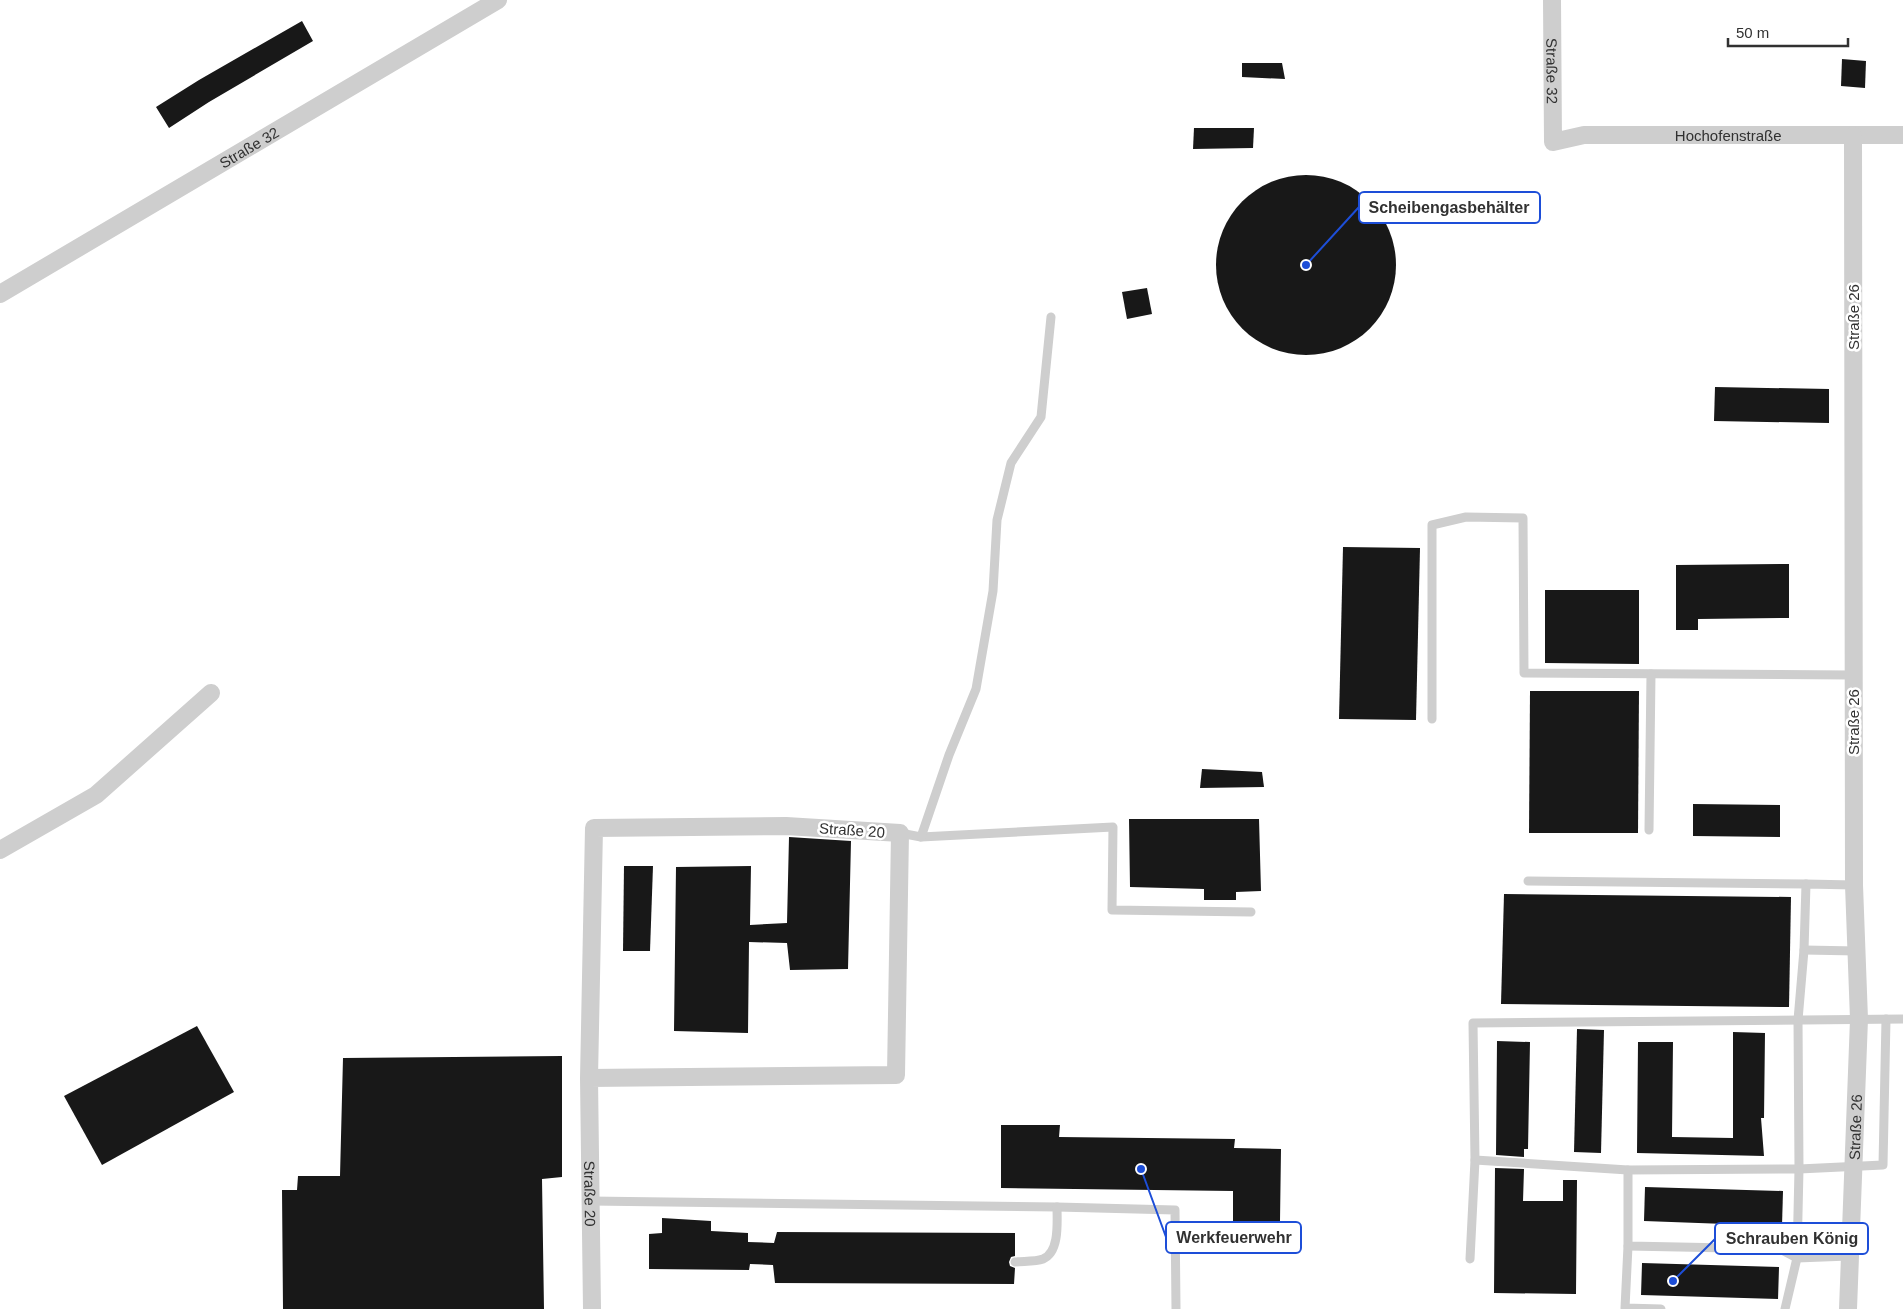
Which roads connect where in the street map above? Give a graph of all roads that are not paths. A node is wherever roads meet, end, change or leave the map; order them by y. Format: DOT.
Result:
graph roads {
  1 [pos="498,0"];
  2 [pos="1552,0"];
  3 [pos="1903,135"];
  4 [pos="1852,136"];
  5 [pos="1553,142"];
  6 [pos="0,294"];
  7 [pos="1051,317"];
  8 [pos="1650,674"];
  9 [pos="1852,675"];
  10 [pos="211,693"];
  11 [pos="1432,719"];
  12 [pos="1649,830"];
  13 [pos="900,833"];
  14 [pos="921,837"];
  15 [pos="0,850"];
  16 [pos="1528,882"];
  17 [pos="1806,884"];
  18 [pos="1854,885"];
  19 [pos="1251,912"];
  20 [pos="1804,950"];
  21 [pos="1857,951"];
  22 [pos="1859,1019"];
  23 [pos="1886,1019"];
  24 [pos="1903,1019"];
  25 [pos="1798,1020"];
  26 [pos="589,1078"];
  27 [pos="1475,1160"];
  28 [pos="1853,1166"];
  29 [pos="1799,1169"];
  30 [pos="1628,1170"];
  31 [pos="590,1201"];
  32 [pos="1057,1207"];
  33 [pos="1628,1246"];
  34 [pos="1849,1256"];
  35 [pos="1796,1258"];
  36 [pos="1470,1259"];
  37 [pos="1015,1262"];
  38 [pos="592,1309"];
  39 [pos="1176,1309"];
  40 [pos="1661,1309"];
  41 [pos="1785,1309"];
  42 [pos="1848,1309"];
  1 -- 6 [label="street, Straße 32"];
  2 -- 5 [label="street, Straße 32"];
  3 -- 4 [label="street, Hochofenstraße"];
  4 -- 5 [label="street, Hochofenstraße"];
  4 -- 9 [label="street, Straße 26"];
  7 -- 14 [label="lane"];
  8 -- 9 [label="lane"];
  8 -- 11 [label="lane"];
  8 -- 12 [label="lane"];
  9 -- 18 [label="street, Straße 26"];
  10 -- 15 [label="street"];
  13 -- 14 [label="lane"];
  13 -- 26 [label="street, Straße 20"];
  13 -- 26 [label="street, Straße 20"];
  14 -- 19 [label="lane"];
  16 -- 17 [label="lane"];
  17 -- 18 [label="lane"];
  17 -- 20 [label="lane"];
  18 -- 21 [label="street, Straße 26"];
  20 -- 21 [label="lane"];
  20 -- 25 [label="lane"];
  21 -- 22 [label="street, Straße 26"];
  22 -- 23 [label="lane"];
  22 -- 25 [label="lane"];
  22 -- 28 [label="street, Straße 26"];
  23 -- 24 [label="lane"];
  23 -- 28 [label="lane"];
  25 -- 27 [label="lane"];
  25 -- 29 [label="lane"];
  26 -- 31 [label="street, Straße 20"];
  27 -- 30 [label="lane"];
  27 -- 36 [label="lane"];
  28 -- 29 [label="lane"];
  28 -- 34 [label="street, Straße 26"];
  29 -- 30 [label="lane"];
  29 -- 35 [label="lane"];
  30 -- 33 [label="lane"];
  31 -- 32 [label="lane"];
  31 -- 38 [label="street, Straße 20"];
  32 -- 37 [label="lane"];
  32 -- 39 [label="lane"];
  33 -- 35 [label="lane"];
  33 -- 40 [label="lane"];
  34 -- 35 [label="lane"];
  34 -- 42 [label="street, Straße 26"];
  35 -- 41 [label="lane"];
}
